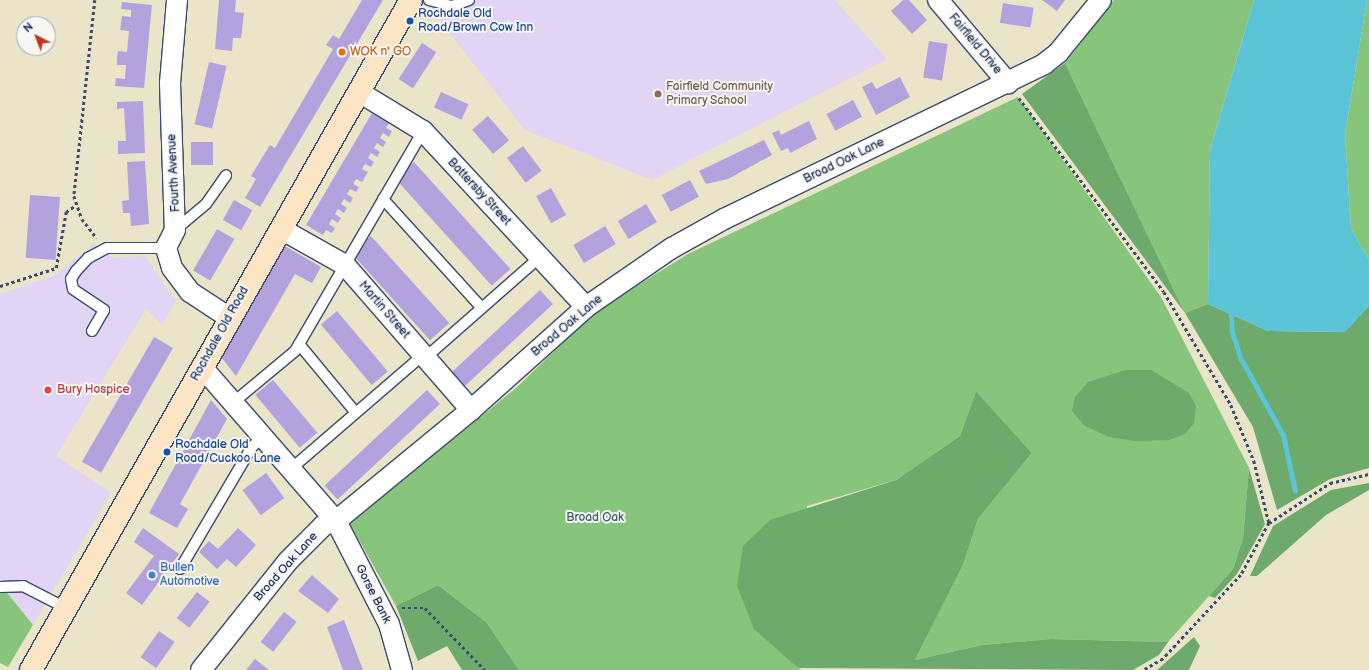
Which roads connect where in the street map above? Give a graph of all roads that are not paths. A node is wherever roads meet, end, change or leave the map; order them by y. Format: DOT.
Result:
graph roads {
  1 [pos="177,0"];
  2 [pos="411,0"];
  3 [pos="429,0"];
  4 [pos="469,0"];
  5 [pos="938,0"];
  6 [pos="1101,0"];
  7 [pos="1008,83"];
  8 [pos="359,92"];
  9 [pos="422,131"];
  10 [pos="226,175"];
  11 [pos="383,198"];
  12 [pos="281,229"];
  13 [pos="176,230"];
  14 [pos="166,248"];
  15 [pos="540,257"];
  16 [pos="345,265"];
  17 [pos="586,307"];
  18 [pos="482,308"];
  19 [pos="228,317"];
  20 [pos="92,331"];
  21 [pos="299,344"];
  22 [pos="424,356"];
  23 [pos="202,367"];
  24 [pos="235,401"];
  25 [pos="471,410"];
  26 [pos="356,413"];
  27 [pos="264,435"];
  28 [pos="292,468"];
  29 [pos="336,521"];
  30 [pos="180,570"];
  31 [pos="0,587"];
  32 [pos="66,608"];
  33 [pos="31,670"];
  34 [pos="201,670"];
  35 [pos="402,670"];
  1 -- 13 [label="street, Fourth Avenue"];
  2 -- 8 [label="main road, Rochdale Old Road"];
  3 -- 4 [label="lane"];
  5 -- 7 [label="street, Fairfield Drive"];
  6 -- 7 [label="street, Fairfield Drive"];
  7 -- 17 [label="street, Broad Oak Lane"];
  8 -- 9 [label="street, Battersby Street"];
  8 -- 12 [label="main road, Rochdale Old Road"];
  9 -- 11 [label="lane"];
  9 -- 15 [label="street, Battersby Street"];
  10 -- 13 [label="lane"];
  11 -- 16 [label="lane"];
  11 -- 18 [label="lane"];
  12 -- 16 [label="street, Martin Street"];
  12 -- 19 [label="main road, Rochdale Old Road"];
  13 -- 14 [label="street, Fourth Avenue"];
  14 -- 19 [label="street"];
  14 -- 20 [label="lane"];
  15 -- 17 [label="street, Battersby Street"];
  15 -- 18 [label="lane"];
  16 -- 21 [label="lane"];
  16 -- 22 [label="street, Martin Street"];
  17 -- 25 [label="street, Broad Oak Lane"];
  18 -- 22 [label="lane"];
  19 -- 23 [label="main road, Rochdale Old Road"];
  21 -- 24 [label="lane"];
  21 -- 26 [label="lane"];
  22 -- 25 [label="street, Martin Street"];
  22 -- 26 [label="lane"];
  23 -- 24 [label="street, Gorse Bank"];
  23 -- 32 [label="main road, Rochdale Old Road"];
  24 -- 27 [label="street, Gorse Bank"];
  25 -- 29 [label="street, Broad Oak Lane"];
  26 -- 28 [label="lane"];
  27 -- 28 [label="street, Gorse Bank"];
  27 -- 30 [label="lane"];
  28 -- 29 [label="street, Gorse Bank"];
  29 -- 34 [label="street, Broad Oak Lane"];
  29 -- 35 [label="street, Gorse Bank"];
  31 -- 32 [label="lane"];
  32 -- 33 [label="main road, Rochdale Old Road"];
}
